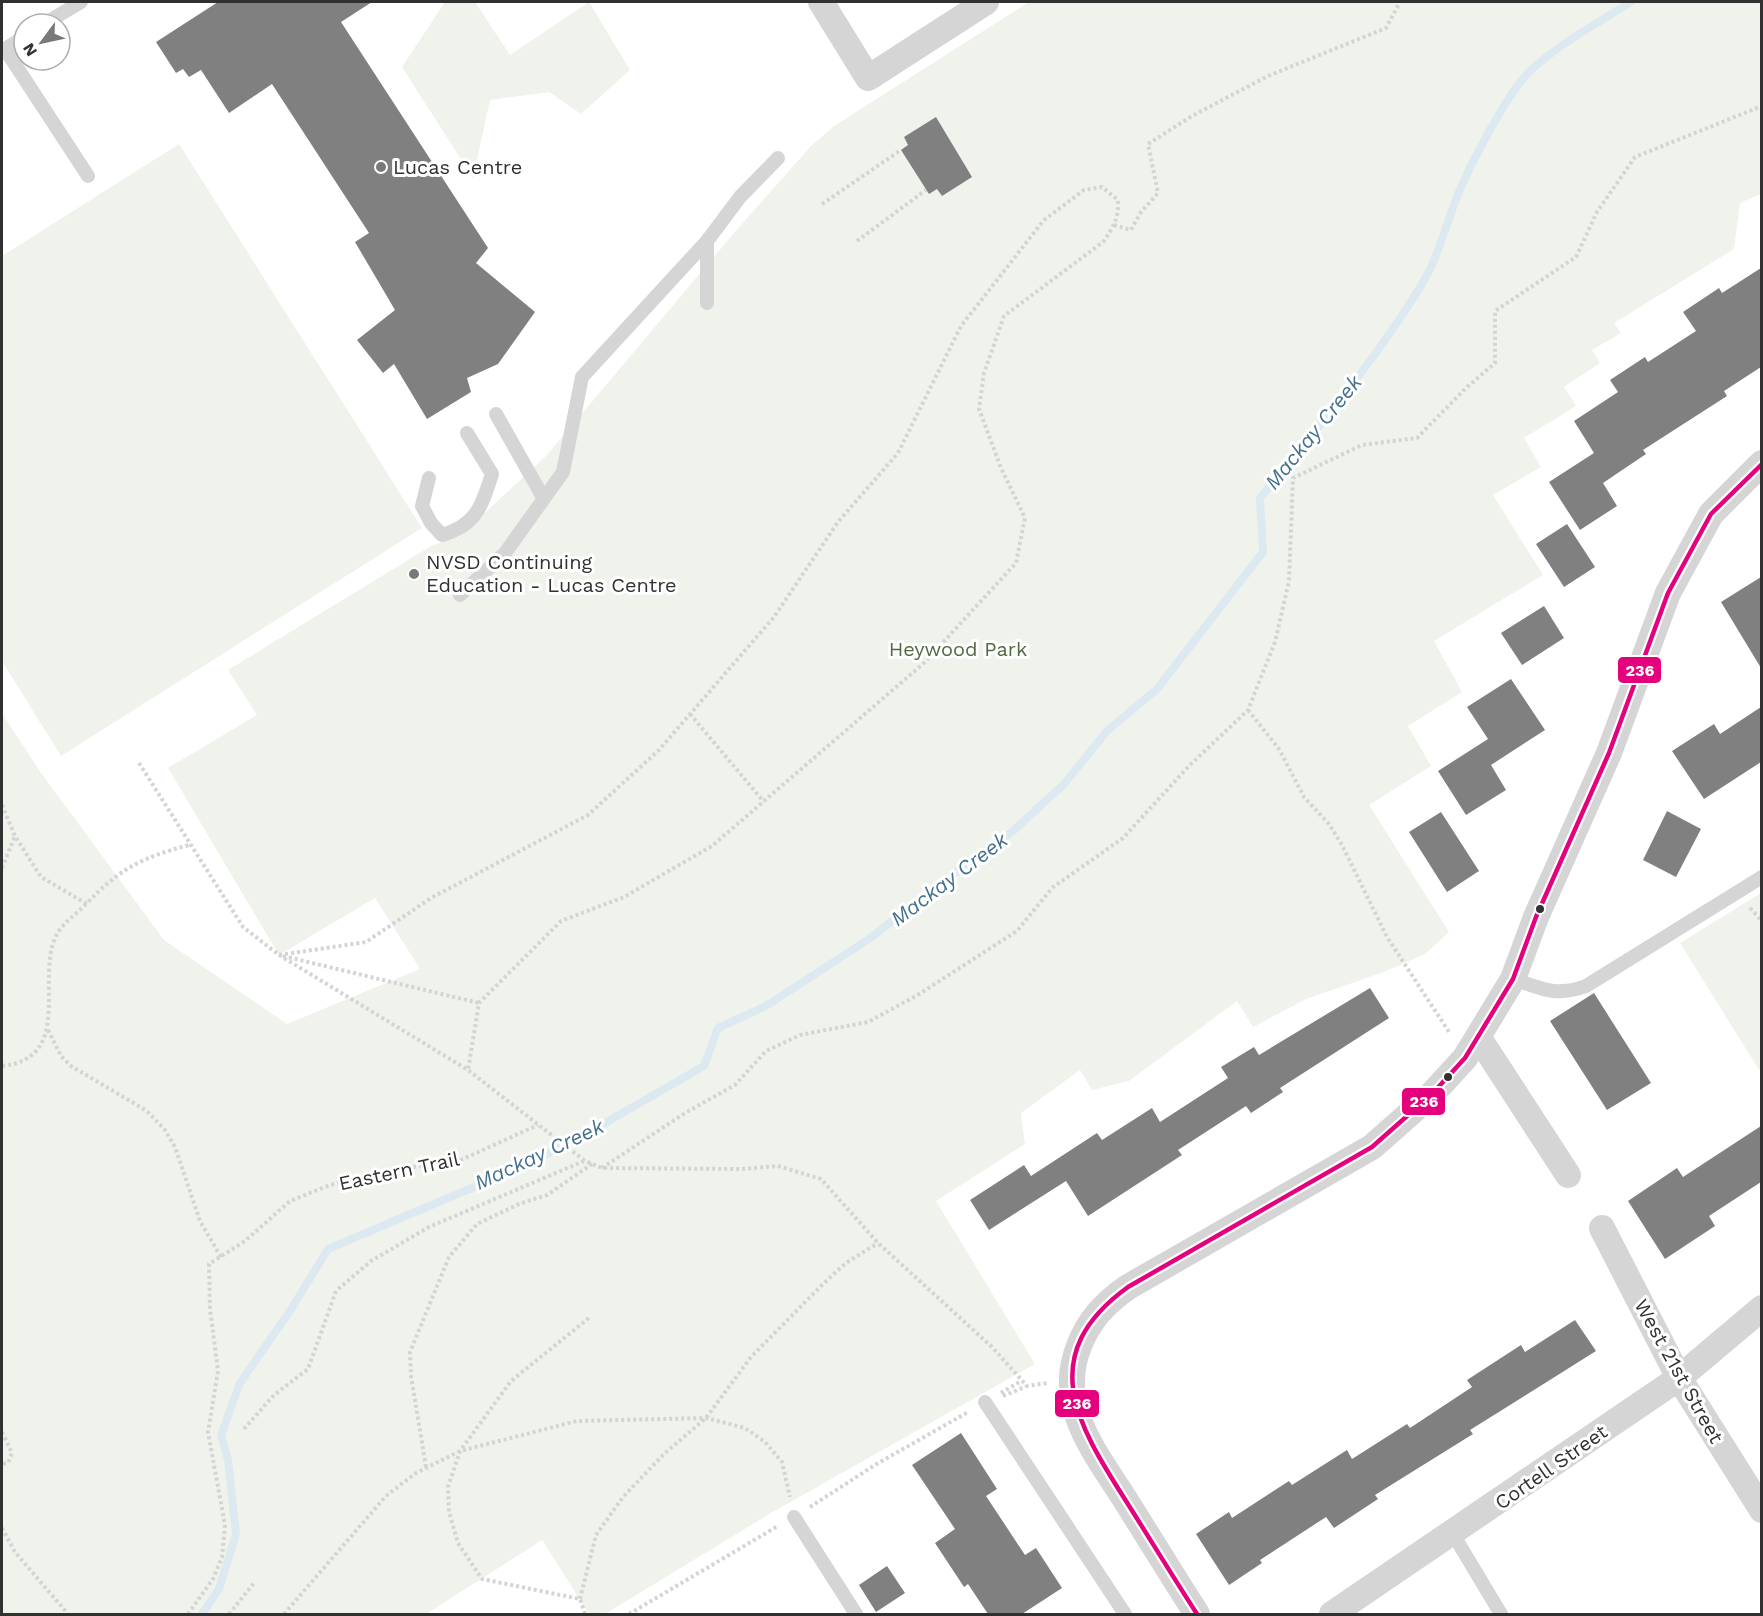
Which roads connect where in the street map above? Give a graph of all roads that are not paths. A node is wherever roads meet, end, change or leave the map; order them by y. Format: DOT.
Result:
graph roads {
  1 [pos="81,2"];
  2 [pos="821,2"];
  3 [pos="986,2"];
  4 [pos="64,12"];
  5 [pos="3,50"];
  6 [pos="778,158"];
  7 [pos="88,176"];
  8 [pos="707,241"];
  9 [pos="707,303"];
  10 [pos="496,414"];
  11 [pos="467,433"];
  12 [pos="1761,463"];
  13 [pos="429,478"];
  14 [pos="544,499"];
  15 [pos="460,595"];
  16 [pos="1761,877"];
  17 [pos="1513,979"];
  18 [pos="1479,1038"];
  19 [pos="1568,1175"];
  20 [pos="1602,1228"];
  21 [pos="1761,1308"];
  22 [pos="1679,1378"];
  23 [pos="985,1402"];
  24 [pos="1761,1510"];
  25 [pos="794,1517"];
  26 [pos="1453,1534"];
  27 [pos="856,1614"];
  28 [pos="1125,1614"];
  29 [pos="1197,1614"];
  30 [pos="1332,1614"];
  31 [pos="1501,1614"];
  1 -- 4 [label="lane"];
  2 -- 3 [label="street"];
  5 -- 7 [label="lane"];
  6 -- 8 [label="lane"];
  8 -- 9 [label="lane"];
  8 -- 14 [label="lane"];
  10 -- 14 [label="lane"];
  11 -- 13 [label="lane"];
  12 -- 17 [label="street"];
  14 -- 15 [label="lane"];
  16 -- 17 [label="lane"];
  17 -- 18 [label="street"];
  18 -- 19 [label="street"];
  18 -- 29 [label="street"];
  20 -- 22 [label="street, West 21st Street"];
  21 -- 22 [label="street, Cortell Street"];
  22 -- 24 [label="street, West 21st Street"];
  22 -- 26 [label="street, Cortell Street"];
  23 -- 28 [label="lane"];
  25 -- 27 [label="lane"];
  26 -- 30 [label="street, Cortell Street"];
  26 -- 31 [label="lane"];
}
